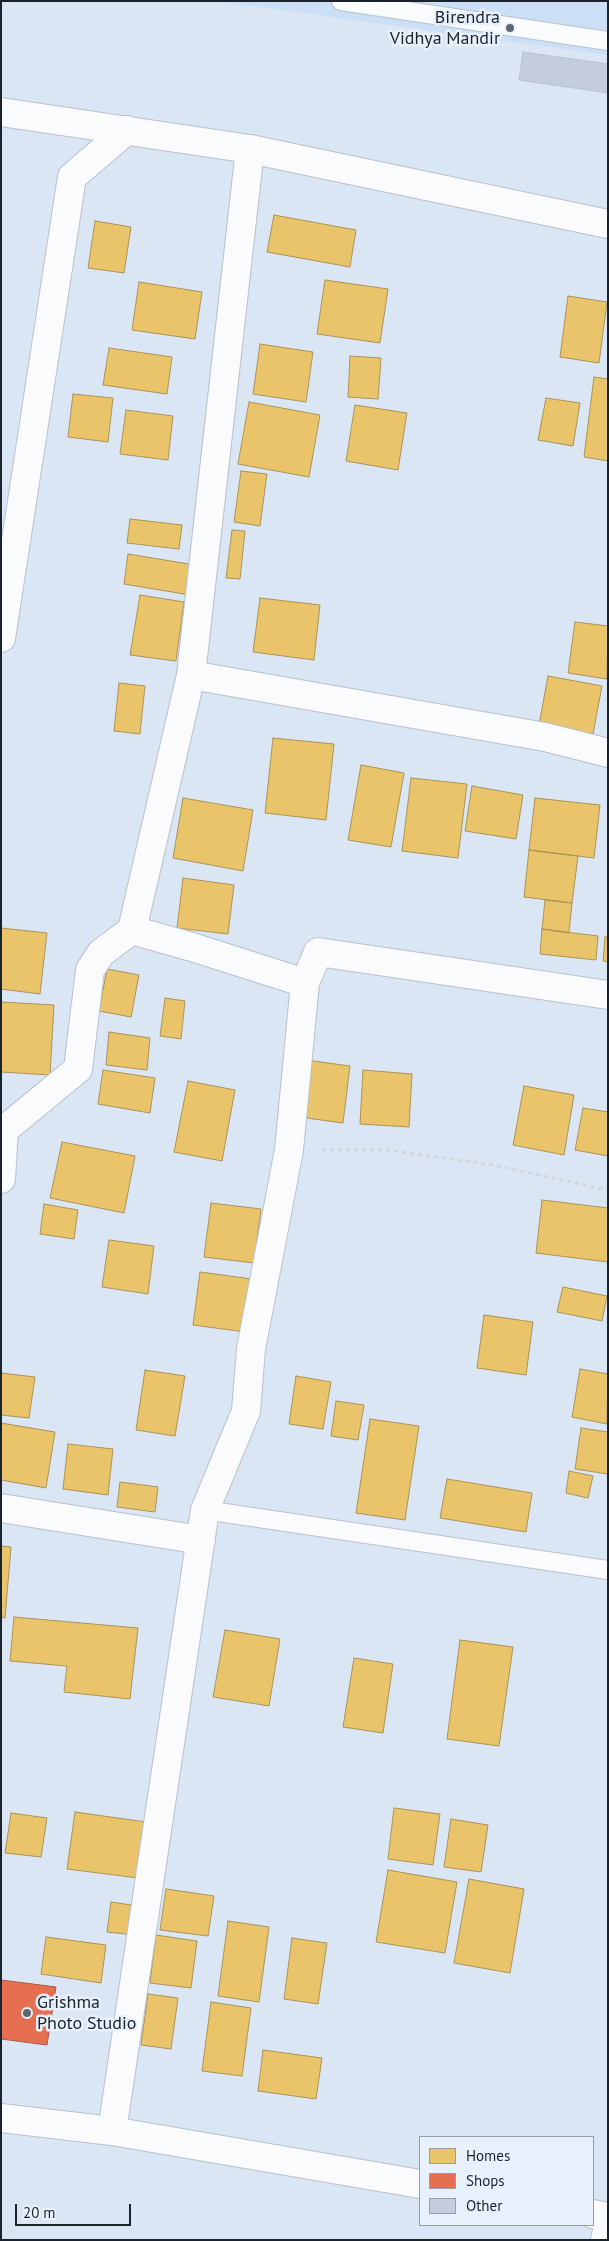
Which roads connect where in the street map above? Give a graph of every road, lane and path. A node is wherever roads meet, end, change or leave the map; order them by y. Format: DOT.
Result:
graph roads {
  1 [pos="341,1"];
  2 [pos="608,41"];
  3 [pos="1,112"];
  4 [pos="127,130"];
  5 [pos="250,149"];
  6 [pos="608,224"];
  7 [pos="1,638"];
  8 [pos="191,675"];
  9 [pos="608,753"];
  10 [pos="132,930"];
  11 [pos="304,983"];
  12 [pos="608,995"];
  13 [pos="289,1150"];
  14 [pos="1,1179"];
  15 [pos="608,1190"];
  16 [pos="1,1508"];
  17 [pos="205,1510"];
  18 [pos="201,1540"];
  19 [pos="608,1570"];
  20 [pos="1,2118"];
  21 [pos="112,2130"];
  22 [pos="419,2184"];
  23 [pos="594,2214"];
  24 [pos="608,2217"];
  25 [pos="608,2227"];
  26 [pos="605,2240"];
  1 -- 2 [label="lane"];
  3 -- 4 [label="street"];
  4 -- 5 [label="street"];
  4 -- 7 [label="street"];
  5 -- 6 [label="street"];
  5 -- 8 [label="street"];
  8 -- 9 [label="street"];
  8 -- 10 [label="street"];
  10 -- 11 [label="street"];
  10 -- 14 [label="street"];
  11 -- 12 [label="street"];
  11 -- 13 [label="street"];
  13 -- 15 [label="path"];
  13 -- 17 [label="street"];
  16 -- 18 [label="street"];
  17 -- 18 [label="street"];
  17 -- 19 [label="lane"];
  18 -- 21 [label="street"];
  20 -- 21 [label="street"];
  21 -- 22 [label="street"];
  23 -- 24 [label="street"];
  25 -- 26 [label="street"];
}
